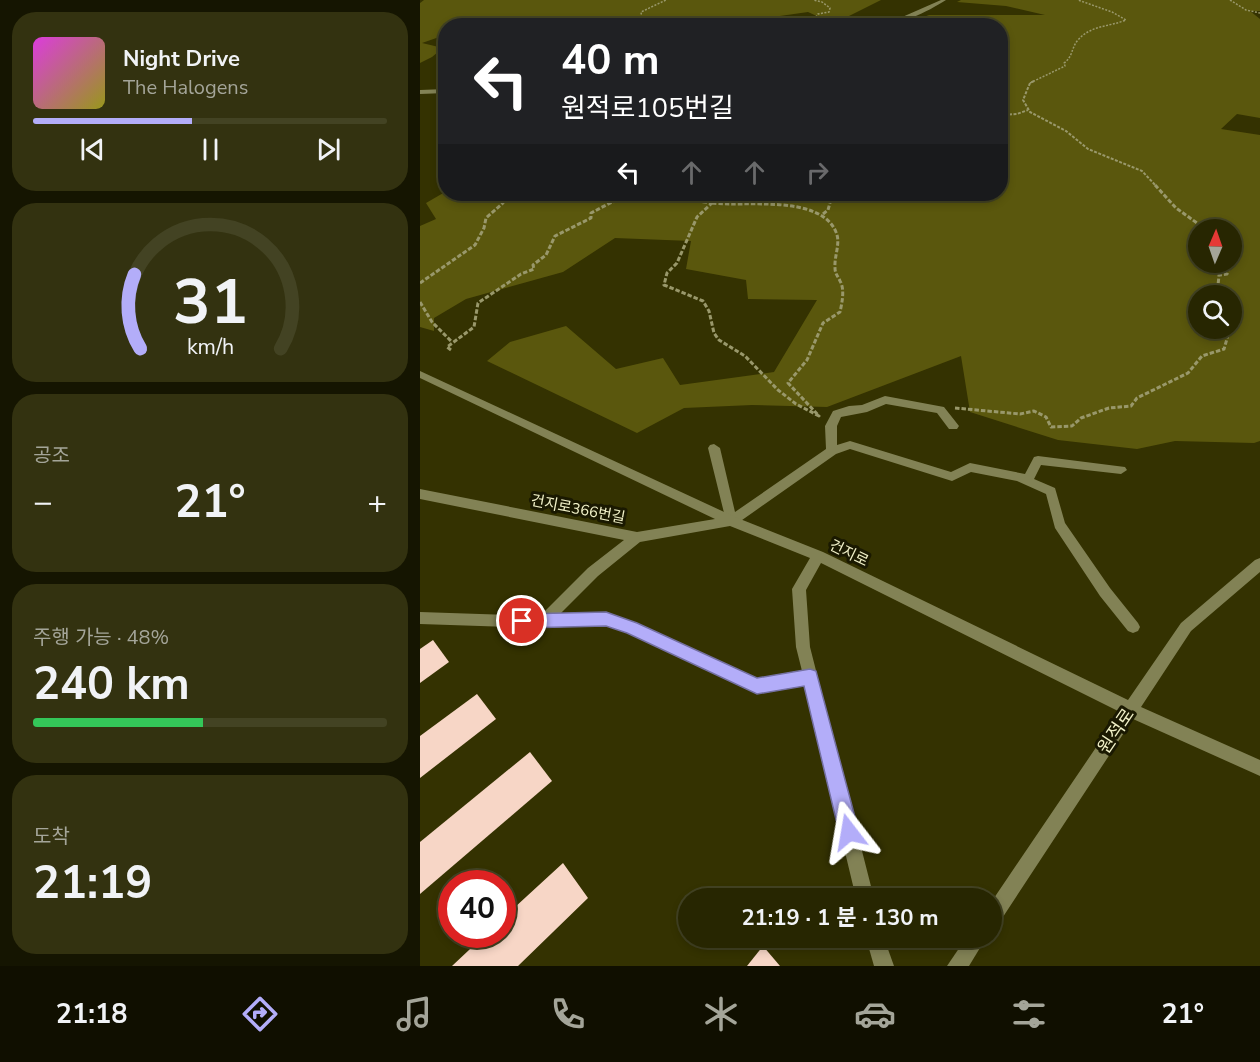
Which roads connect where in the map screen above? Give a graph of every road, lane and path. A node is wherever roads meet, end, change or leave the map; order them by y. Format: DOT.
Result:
graph roads {
  1 [pos="666,0"];
  2 [pos="813,0"];
  3 [pos="944,0"];
  4 [pos="1078,0"];
  5 [pos="1230,0"];
  6 [pos="1260,13"];
  7 [pos="642,18"];
  8 [pos="815,18"];
  9 [pos="903,18"];
  10 [pos="438,91"];
  11 [pos="420,92"];
  12 [pos="1028,110"];
  13 [pos="1008,115"];
  14 [pos="503,201"];
  15 [pos="614,201"];
  16 [pos="701,201"];
  17 [pos="831,201"];
  18 [pos="712,203"];
  19 [pos="823,214"];
  20 [pos="1191,219"];
  21 [pos="1227,273"];
  22 [pos="420,283"];
  23 [pos="1218,285"];
  24 [pos="420,302"];
  25 [pos="1227,339"];
  26 [pos="452,342"];
  27 [pos="451,350"];
  28 [pos="420,374"];
  29 [pos="946,408"];
  30 [pos="953,426"];
  31 [pos="714,448"];
  32 [pos="832,452"];
  33 [pos="1121,470"];
  34 [pos="1027,481"];
  35 [pos="420,494"];
  36 [pos="731,521"];
  37 [pos="637,537"];
  38 [pos="818,556"];
  39 [pos="1260,564"];
  40 [pos="420,618"];
  41 [pos="543,622"];
  42 [pos="1133,627"];
  43 [pos="810,677"];
  44 [pos="1131,710"];
  45 [pos="1260,768"];
  46 [pos="863,888"];
  47 [pos="1002,901"];
  48 [pos="878,948"];
  49 [pos="970,948"];
  50 [pos="884,966"];
  51 [pos="957,966"];
  1 -- 7 [label="path"];
  2 -- 8 [label="path"];
  3 -- 9 [label="lane"];
  4 -- 12 [label="path"];
  5 -- 6 [label="path"];
  10 -- 11 [label="lane"];
  12 -- 13 [label="path"];
  12 -- 20 [label="path"];
  14 -- 22 [label="path"];
  15 -- 26 [label="path"];
  16 -- 18 [label="path"];
  17 -- 19 [label="path"];
  18 -- 19 [label="path"];
  18 -- 19 [label="path"];
  21 -- 23 [label="path"];
  24 -- 26 [label="path"];
  25 -- 29 [label="path"];
  26 -- 27 [label="path"];
  28 -- 36 [label="street, 건지로"];
  30 -- 32 [label="street"];
  31 -- 36 [label="street"];
  32 -- 34 [label="street"];
  32 -- 36 [label="street"];
  33 -- 34 [label="street"];
  34 -- 42 [label="street"];
  35 -- 37 [label="street, 건지로366번길"];
  36 -- 37 [label="street, 건지로366번길"];
  36 -- 38 [label="street, 건지로"];
  37 -- 41 [label="street"];
  38 -- 43 [label="street"];
  38 -- 44 [label="street, 건지로"];
  39 -- 44 [label="street, 원적로"];
  40 -- 41 [label="street"];
  41 -- 43 [label="street"];
  43 -- 46 [label="street"];
  44 -- 45 [label="street, 건지로"];
  44 -- 47 [label="street, 원적로"];
  48 -- 50 [label="street"];
  49 -- 51 [label="street"];
}
